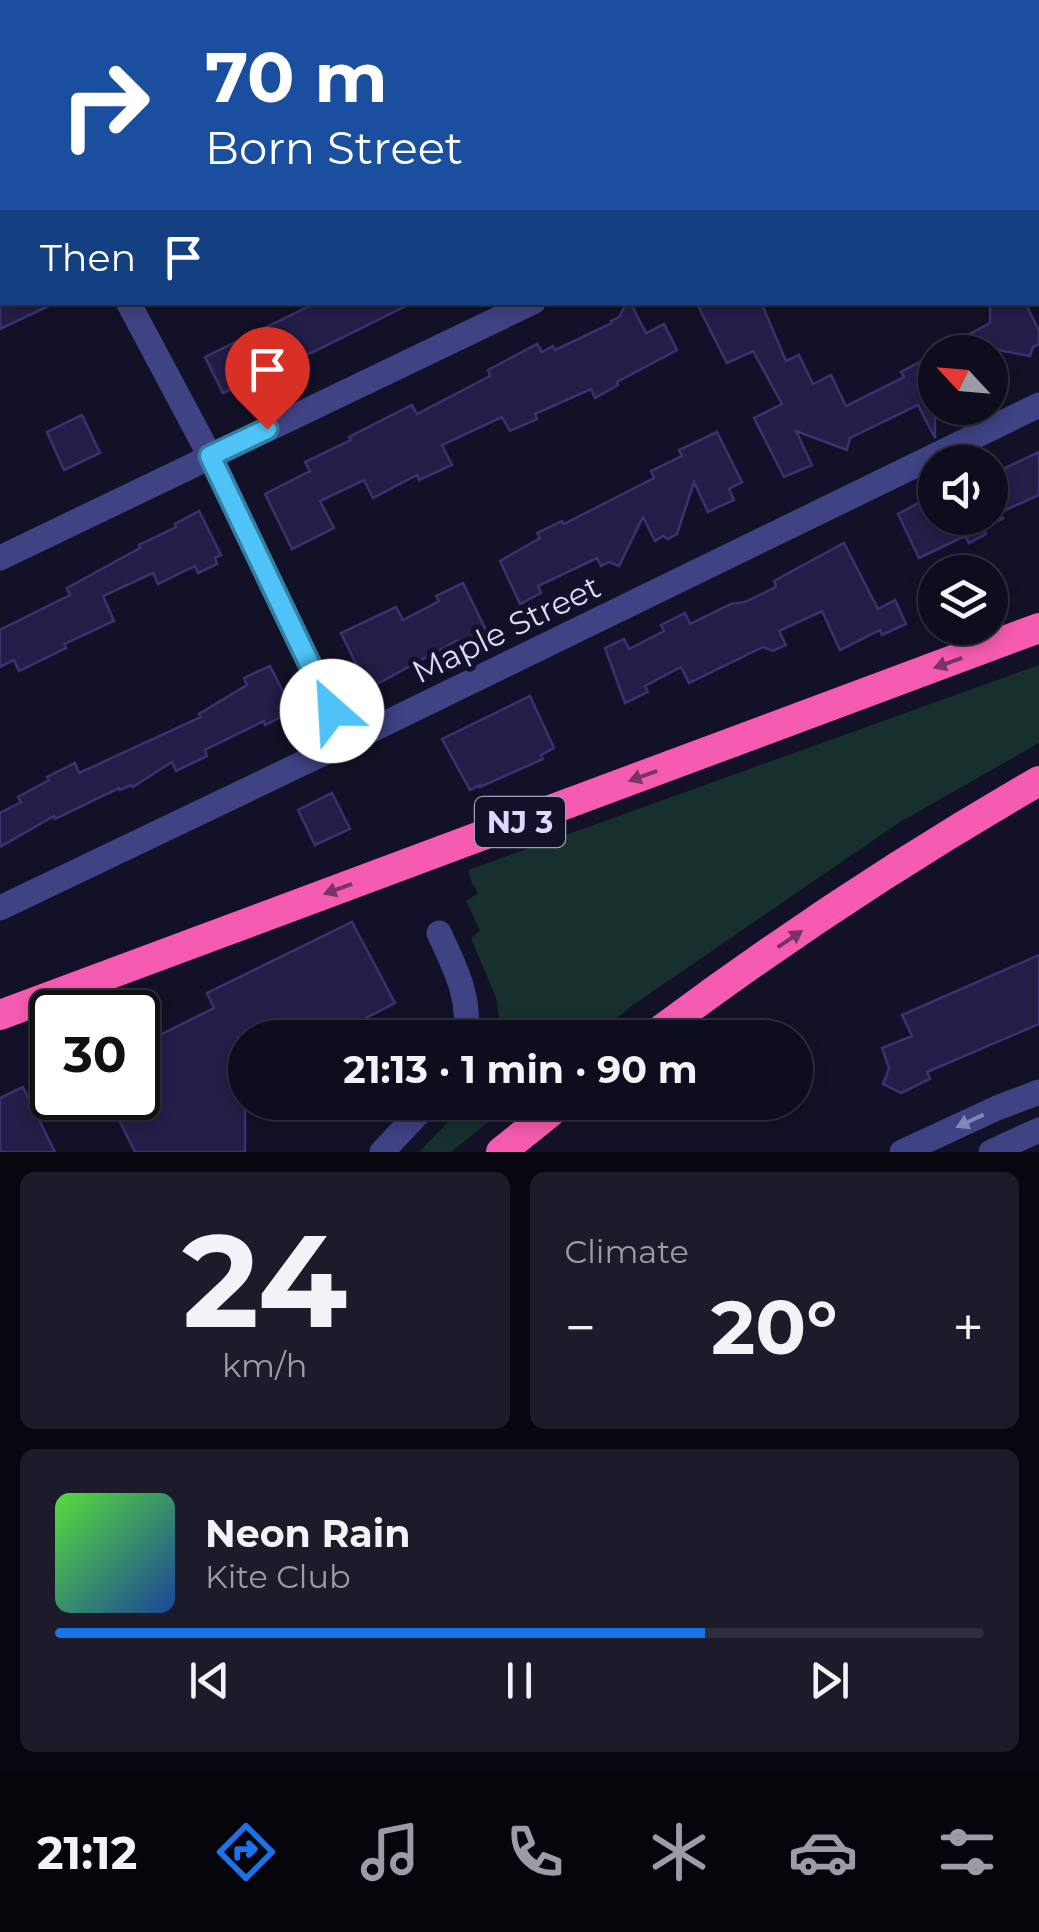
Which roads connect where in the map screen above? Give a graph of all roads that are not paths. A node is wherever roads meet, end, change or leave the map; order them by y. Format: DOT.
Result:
graph roads {
  1 [pos="130,305"];
  2 [pos="527,305"];
  3 [pos="1039,404"];
  4 [pos="210,456"];
  5 [pos="0,558"];
  6 [pos="1039,628"];
  7 [pos="347,742"];
  8 [pos="1039,780"];
  9 [pos="0,908"];
  10 [pos="439,933"];
  11 [pos="0,1014"];
  12 [pos="468,1020"];
  13 [pos="675,1020"];
  14 [pos="1039,1093"];
  15 [pos="412,1120"];
  16 [pos="541,1120"];
  17 [pos="1039,1130"];
  18 [pos="382,1152"];
  19 [pos="501,1152"];
  20 [pos="902,1152"];
  21 [pos="991,1152"];
  1 -- 4 [label="street"];
  2 -- 4 [label="street"];
  3 -- 7 [label="street, Maple Street"];
  4 -- 5 [label="street"];
  4 -- 7 [label="street"];
  6 -- 11 [label="highway, NJ 3, one-way"];
  7 -- 9 [label="street, Maple Street"];
  13 -- 8 [label="highway, one-way"];
  10 -- 12 [label="street"];
  14 -- 20 [label="street, one-way"];
  15 -- 18 [label="street"];
  16 -- 19 [label="highway"];
  17 -- 21 [label="street"];
}
